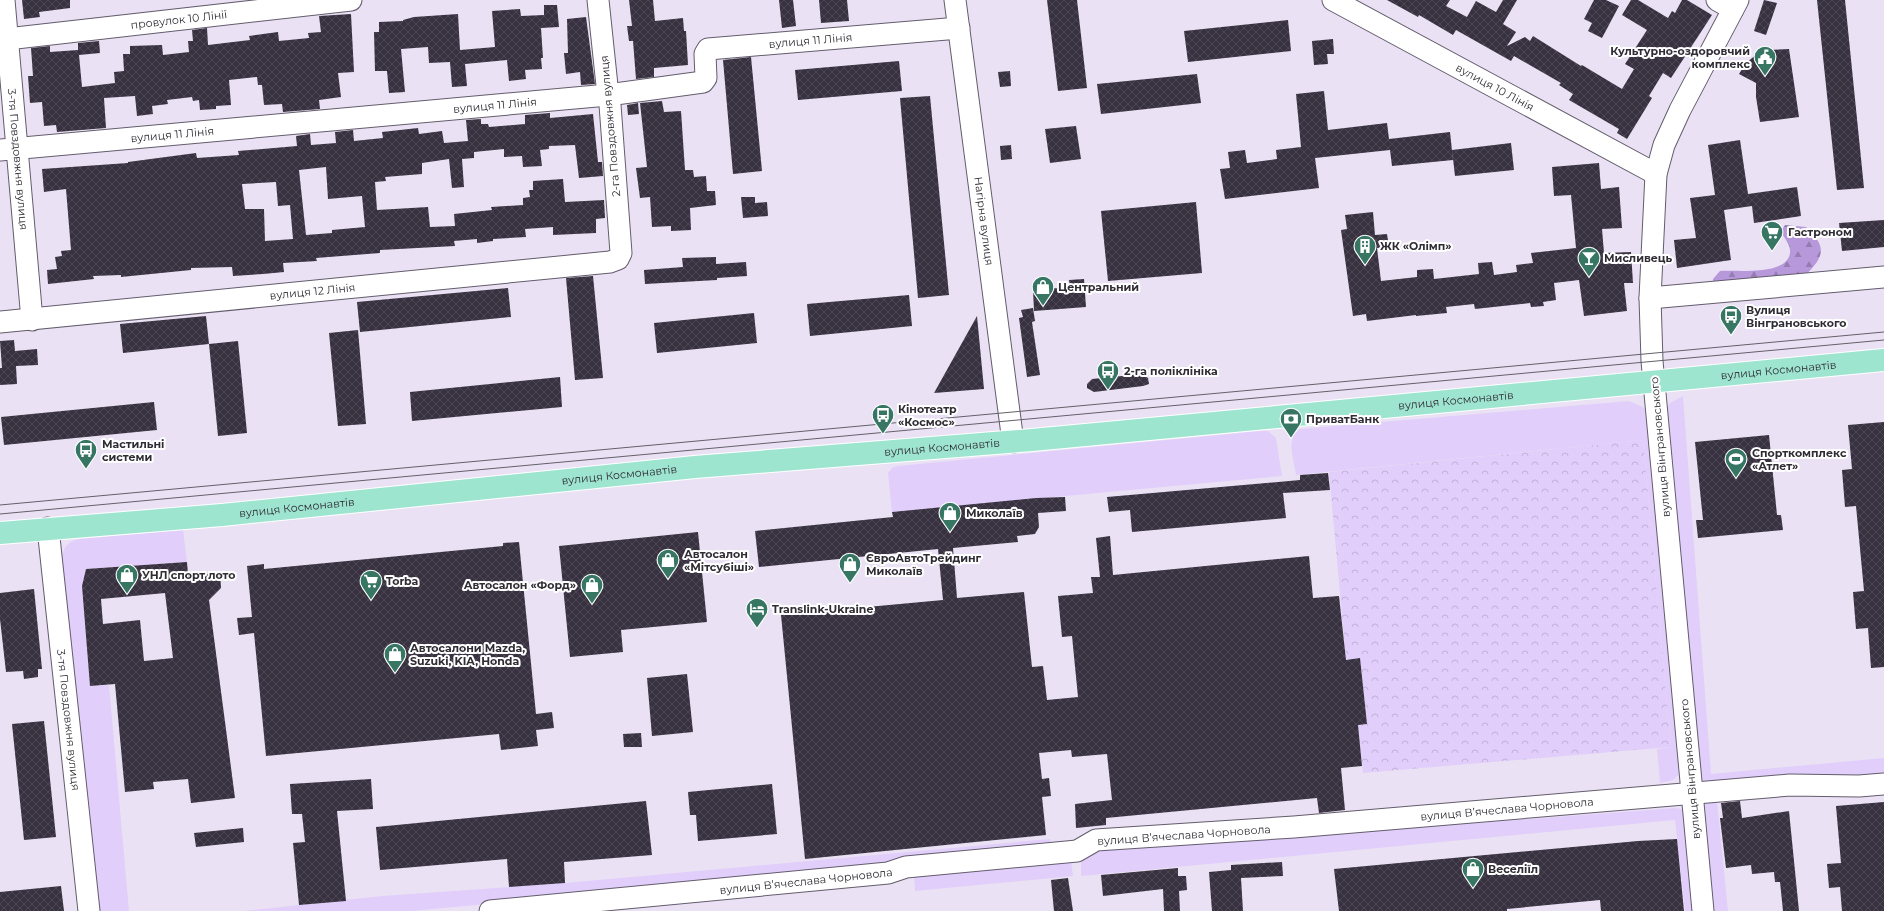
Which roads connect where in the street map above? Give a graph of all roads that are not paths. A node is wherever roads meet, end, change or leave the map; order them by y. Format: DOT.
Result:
graph roads {
  1 [pos="4,0"];
  2 [pos="352,0"];
  3 [pos="598,0"];
  4 [pos="955,0"];
  5 [pos="1333,0"];
  6 [pos="1729,3"];
  7 [pos="959,28"];
  8 [pos="7,39"];
  9 [pos="608,95"];
  10 [pos="9,149"];
  11 [pos="1656,174"];
  12 [pos="621,252"];
  13 [pos="1884,277"];
  14 [pos="1650,298"];
  15 [pos="32,320"];
  16 [pos="0,322"];
  17 [pos="1884,360"];
  18 [pos="1655,381"];
  19 [pos="1013,442"];
  20 [pos="48,528"];
  21 [pos="0,533"];
  22 [pos="1884,784"];
  23 [pos="1692,794"];
  24 [pos="89,911"];
  25 [pos="490,911"];
  26 [pos="1703,911"];
  1 -- 8 [label="street, 3-тя Повздовжня вулиця"];
  2 -- 8 [label="street, провулок 10 Лінії"];
  3 -- 9 [label="street, 2-га Повздовжня вулиця"];
  4 -- 7 [label="street, Нагірна вулиця"];
  5 -- 11 [label="street, вулиця 10 Лінія"];
  6 -- 11 [label="street, вулиця Вінграновського"];
  7 -- 9 [label="street, вулиця 11 Лінія"];
  7 -- 19 [label="street, Нагірна вулиця"];
  8 -- 10 [label="street, 3-тя Повздовжня вулиця"];
  9 -- 10 [label="street, вулиця 11 Лінія"];
  9 -- 12 [label="street, 2-га Повздовжня вулиця"];
  10 -- 15 [label="street, 3-тя Повздовжня вулиця"];
  11 -- 14 [label="street, вулиця Вінграновського"];
  12 -- 15 [label="street, вулиця 12 Лінія"];
  13 -- 14 [label="street"];
  14 -- 18 [label="street, вулиця Вінграновського"];
  15 -- 16 [label="street, вулиця 12 Лінія"];
  17 -- 18 [label="main road, вулиця Космонавтів"];
  18 -- 19 [label="main road, вулиця Космонавтів"];
  18 -- 23 [label="street, вулиця Вінграновського"];
  19 -- 20 [label="main road, вулиця Космонавтів"];
  20 -- 21 [label="main road, вулиця Космонавтів"];
  20 -- 24 [label="street, 3-тя Повздовжня вулиця"];
  22 -- 23 [label="street, вулиця Вʼячеслава Чорновола"];
  23 -- 25 [label="street, вулиця Вʼячеслава Чорновола"];
  23 -- 26 [label="street, вулиця Вінграновського"];
}
